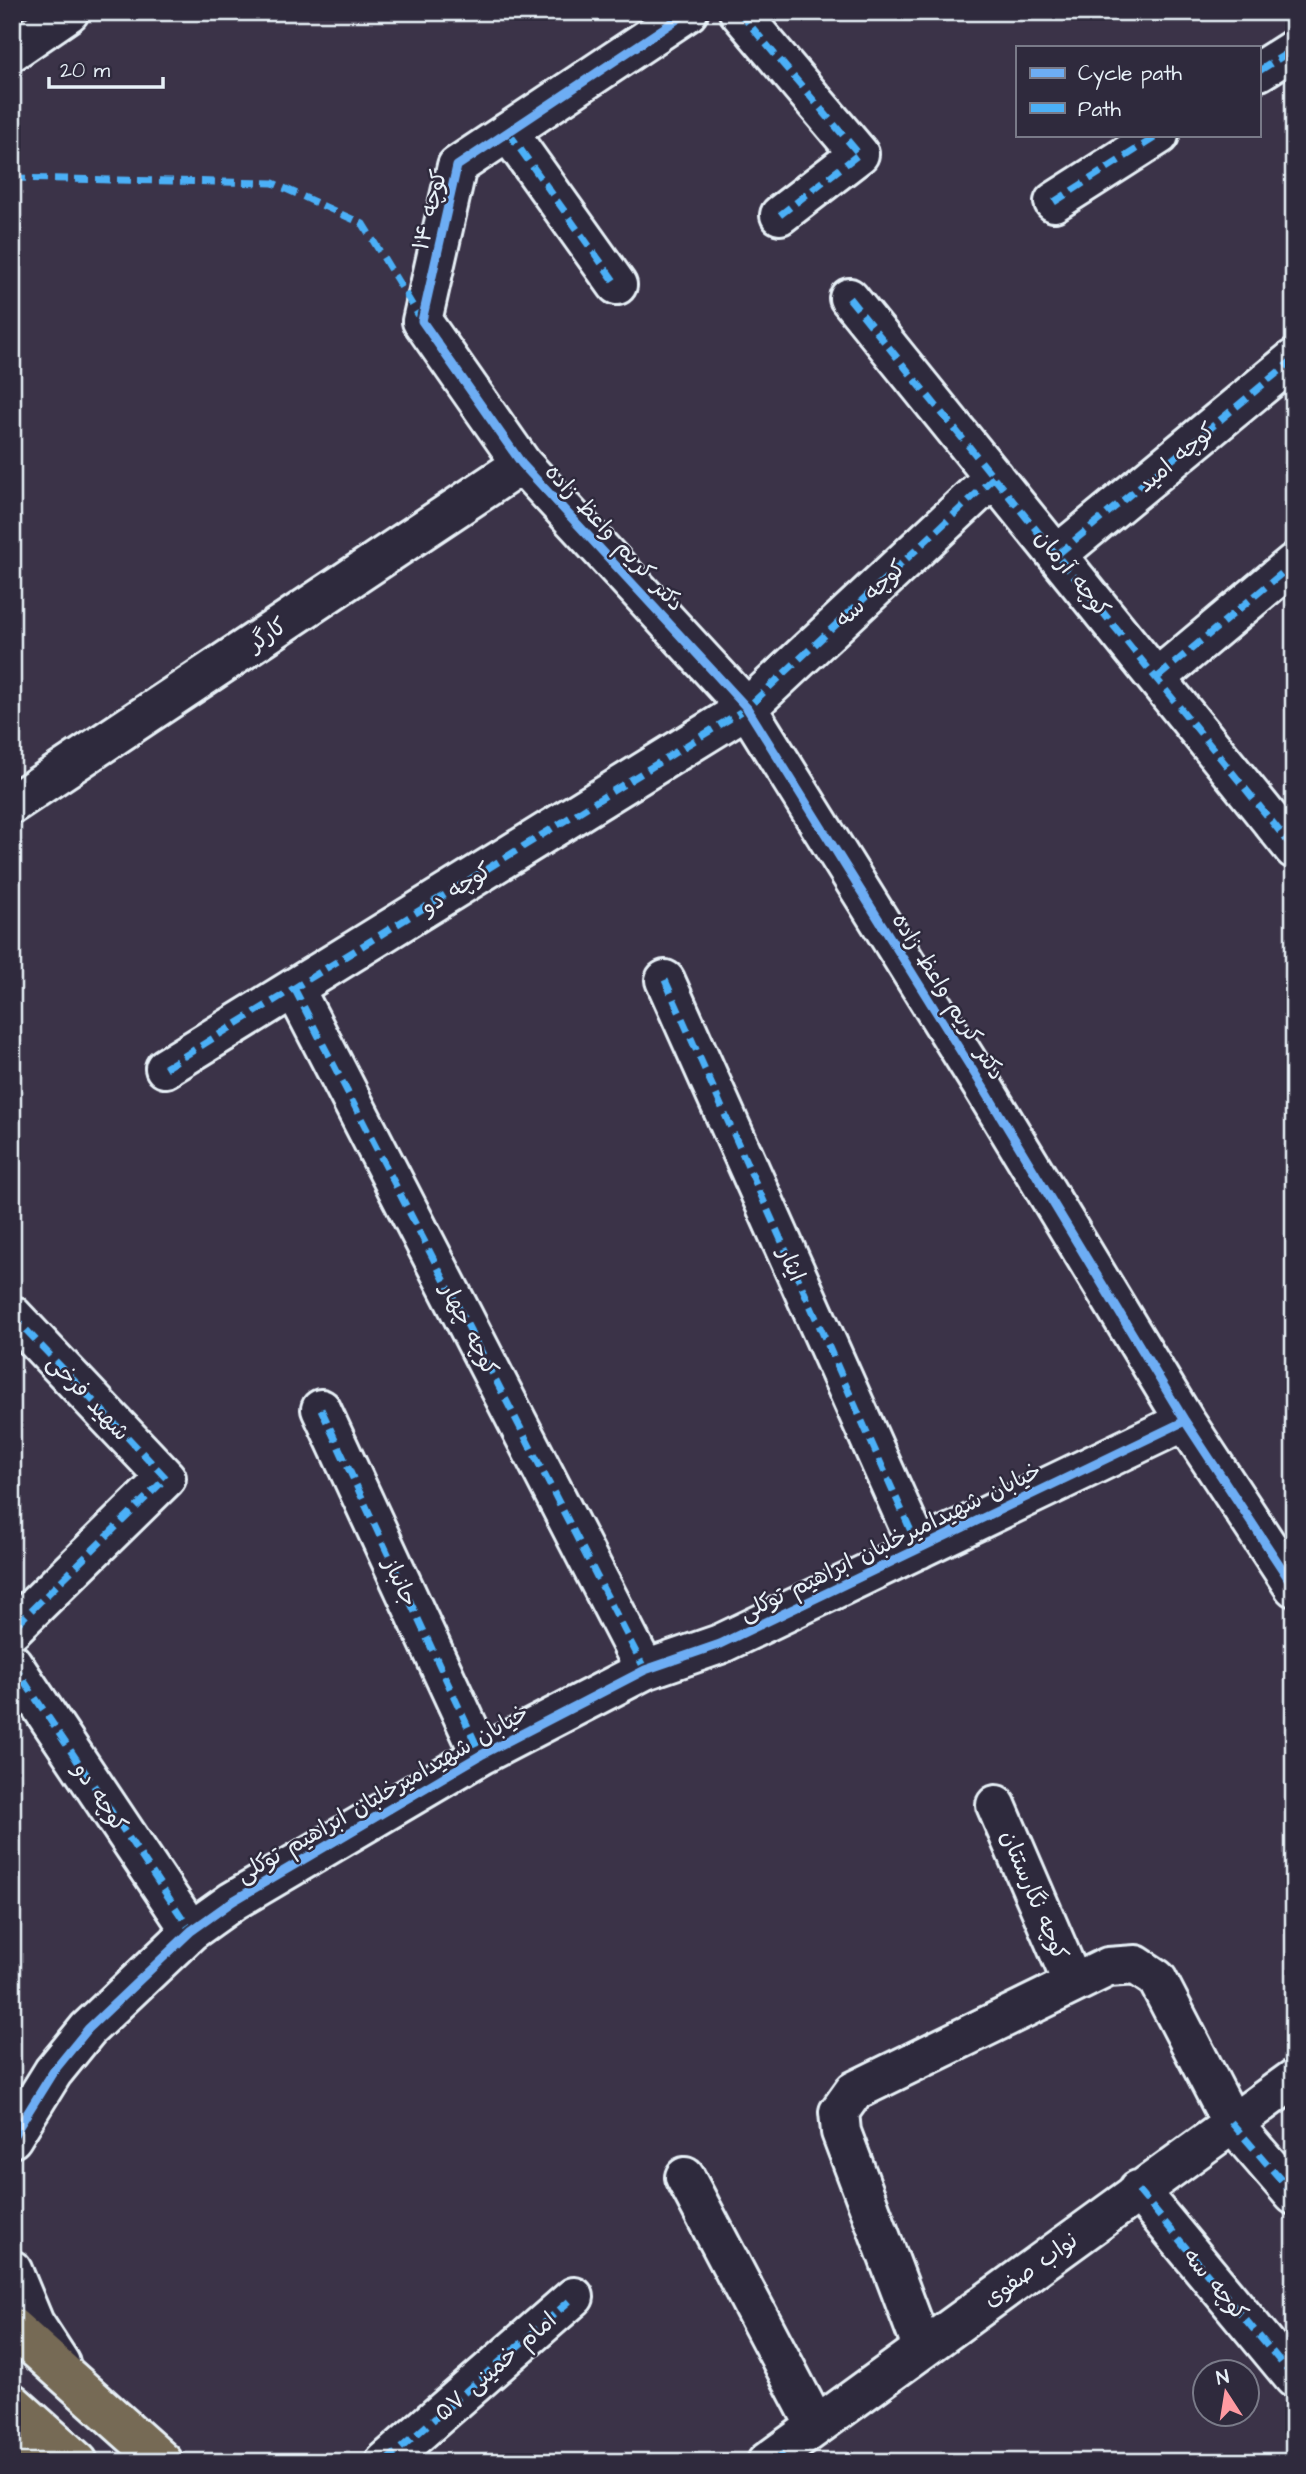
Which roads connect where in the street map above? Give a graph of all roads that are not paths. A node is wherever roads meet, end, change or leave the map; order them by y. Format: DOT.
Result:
graph roads {
  1 [pos="69,12"];
  2 [pos="688,12"];
  3 [pos="739,12"];
  4 [pos="1294,49"];
  5 [pos="12,51"];
  6 [pos="1260,70"];
  7 [pos="508,132"];
  8 [pos="1158,136"];
  9 [pos="1054,202"];
  10 [pos="780,215"];
  11 [pos="617,285"];
  12 [pos="849,298"];
  13 [pos="1294,359"];
  14 [pos="522,464"];
  15 [pos="994,477"];
  16 [pos="1058,554"];
  17 [pos="1294,563"];
  18 [pos="1158,677"];
  19 [pos="747,708"];
  20 [pos="12,804"];
  21 [pos="1294,849"];
  22 [pos="665,979"];
  23 [pos="294,988"];
  24 [pos="165,1068"];
  25 [pos="12,1315"];
  26 [pos="321,1409"];
  27 [pos="1185,1421"];
  28 [pos="919,1549"];
  29 [pos="1294,1587"];
  30 [pos="12,1629"];
  31 [pos="12,1663"];
  32 [pos="645,1670"];
  33 [pos="481,1755"];
  34 [pos="996,1805"];
  35 [pos="191,1931"];
  36 [pos="1073,1984"];
  37 [pos="1294,2079"];
  38 [pos="1231,2122"];
  39 [pos="13,2142"];
  40 [pos="685,2177"];
  41 [pos="1138,2190"];
  42 [pos="1294,2195"];
  43 [pos="12,2270"];
  44 [pos="573,2297"];
  45 [pos="12,2327"];
  46 [pos="922,2347"];
  47 [pos="1294,2378"];
  48 [pos="71,2379"];
  49 [pos="12,2403"];
  50 [pos="816,2426"];
  51 [pos="778,2459"];
  52 [pos="12,2460"];
  53 [pos="56,2462"];
  54 [pos="78,2462"];
  55 [pos="163,2462"];
  56 [pos="385,2462"];
  1 -- 5 [label="street"];
  2 -- 7 [label="street, کوچه ۱۴"];
  3 -- 10 [label="street"];
  4 -- 6 [label="street"];
  7 -- 11 [label="street"];
  7 -- 14 [label="street, کوچه ۱۴"];
  8 -- 9 [label="street"];
  12 -- 15 [label="street, کوچه آرمان"];
  13 -- 16 [label="street, کوچه امید"];
  14 -- 19 [label="street, دکتر کریم واعظ زاده"];
  14 -- 20 [label="street, کارگر"];
  15 -- 16 [label="street, کوچه آرمان"];
  15 -- 19 [label="street, کوچه سه"];
  16 -- 18 [label="street, کوچه آرمان"];
  17 -- 18 [label="street"];
  18 -- 21 [label="street, کوچه آرمان"];
  19 -- 23 [label="street, کوچه دو"];
  19 -- 27 [label="street, دکتر کریم واعظ زاده"];
  22 -- 28 [label="street, ایثار"];
  23 -- 24 [label="street, کوچه دو"];
  23 -- 32 [label="street, کوچه چهار"];
  25 -- 30 [label="street, شهید فرخی"];
  26 -- 33 [label="street, جانباز"];
  27 -- 28 [label="street, خیابان شهیدامیرخلبان ابراهیم توکلی"];
  27 -- 29 [label="street, دکتر کریم واعظ زاده"];
  28 -- 32 [label="street, خیابان شهیدامیرخلبان ابراهیم توکلی"];
  31 -- 35 [label="street, کوچه دو"];
  32 -- 33 [label="street, خیابان شهیدامیرخلبان ابراهیم توکلی"];
  33 -- 35 [label="street, خیابان شهیدامیرخلبان ابراهیم توکلی"];
  34 -- 36 [label="street, کوچه نگارستتان"];
  35 -- 39 [label="street, خیابان شهیدامیرخلبان ابراهیم توکلی"];
  36 -- 38 [label="street"];
  36 -- 46 [label="street"];
  37 -- 38 [label="street, نواب صفوی"];
  38 -- 41 [label="street, نواب صفوی"];
  38 -- 42 [label="street"];
  40 -- 50 [label="street"];
  41 -- 46 [label="street, نواب صفوی"];
  41 -- 47 [label="street, کوچه سه"];
  43 -- 48 [label="street"];
  44 -- 56 [label="street, امام خمینی ۵۷"];
  45 -- 48 [label="main road"];
  46 -- 50 [label="street, نواب صفوی"];
  48 -- 55 [label="main road"];
  49 -- 54 [label="main road"];
  50 -- 51 [label="street, نواب صفوی"];
  52 -- 53 [label="main road"];
}
